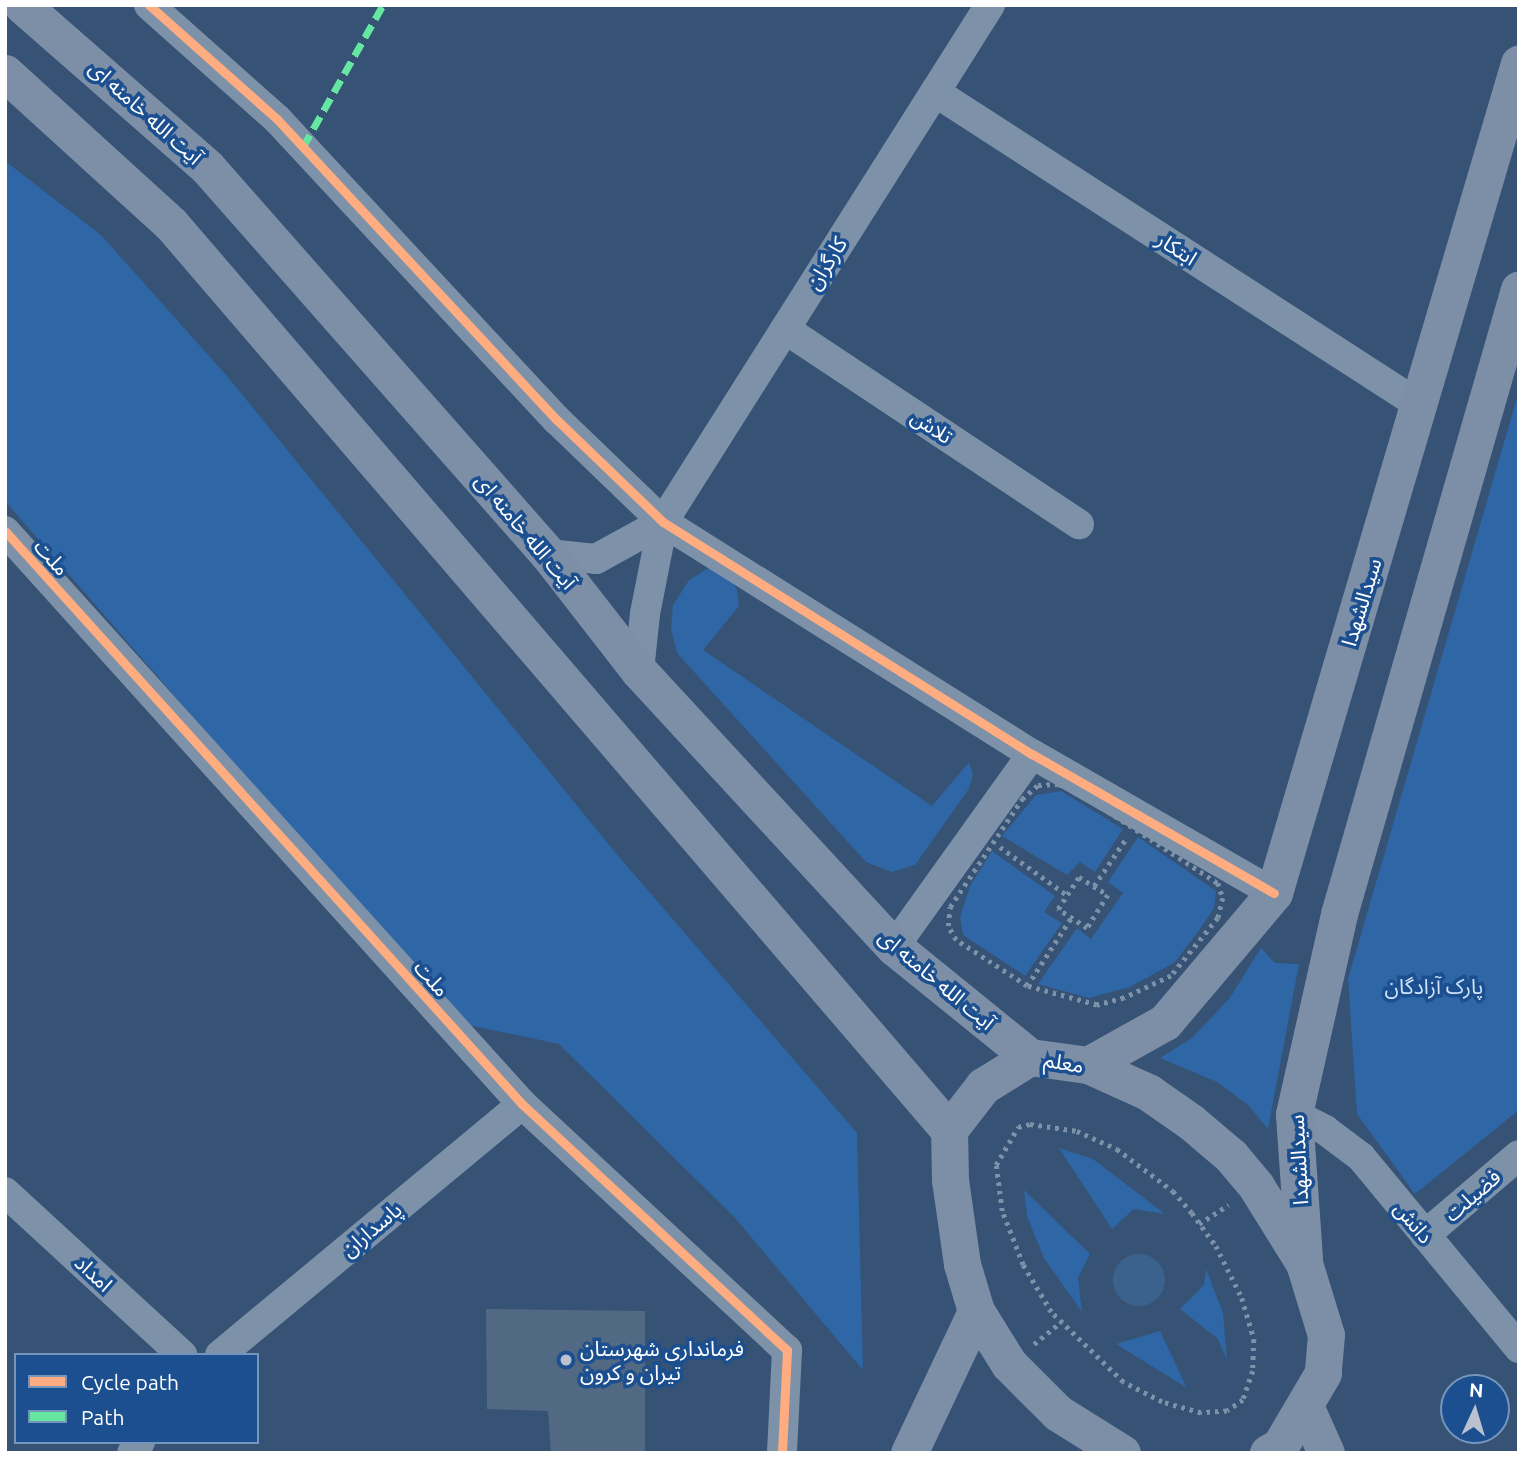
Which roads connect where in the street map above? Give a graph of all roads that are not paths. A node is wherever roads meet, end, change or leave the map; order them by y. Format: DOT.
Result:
graph roads {
  1 [pos="22,5"];
  2 [pos="149,5"];
  3 [pos="990,5"];
  4 [pos="1519,63"];
  5 [pos="5,73"];
  6 [pos="935,92"];
  7 [pos="1519,289"];
  8 [pos="785,329"];
  9 [pos="1419,404"];
  10 [pos="663,522"];
  11 [pos="1079,524"];
  12 [pos="5,531"];
  13 [pos="548,554"];
  14 [pos="639,671"];
  15 [pos="1031,754"];
  16 [pos="1274,893"];
  17 [pos="894,947"];
  18 [pos="1030,1056"];
  19 [pos="1087,1065"];
  20 [pos="522,1104"];
  21 [pos="1294,1114"];
  22 [pos="949,1130"];
  23 [pos="1519,1155"];
  24 [pos="5,1192"];
  25 [pos="1425,1235"];
  26 [pos="1304,1263"];
  27 [pos="976,1311"];
  28 [pos="1519,1348"];
  29 [pos="180,1353"];
  30 [pos="221,1353"];
  31 [pos="1306,1408"];
  32 [pos="782,1453"];
  33 [pos="909,1453"];
  34 [pos="1122,1453"];
  35 [pos="1268,1453"];
  36 [pos="1326,1453"];
  1 -- 13 [label="main road, آیت الله خامنه ای"];
  2 -- 10 [label="street"];
  3 -- 6 [label="street, کارگران"];
  4 -- 9 [label="main road, سیدالشهدا"];
  5 -- 22 [label="main road"];
  6 -- 8 [label="street, کارگران"];
  6 -- 9 [label="street, ابتکار"];
  7 -- 21 [label="main road, سیدالشهدا"];
  8 -- 10 [label="street, کارگران"];
  8 -- 11 [label="street, تلاش"];
  9 -- 16 [label="main road, سیدالشهدا"];
  10 -- 13 [label="street"];
  10 -- 14 [label="street"];
  10 -- 15 [label="street"];
  12 -- 20 [label="street, ملت"];
  13 -- 14 [label="main road, آیت الله خامنه ای"];
  14 -- 17 [label="main road, آیت الله خامنه ای"];
  15 -- 16 [label="street"];
  15 -- 17 [label="street"];
  16 -- 19 [label="main road, سیدالشهدا"];
  17 -- 18 [label="main road, آیت الله خامنه ای"];
  18 -- 19 [label="main road, معلم"];
  18 -- 22 [label="main road, معلم"];
  19 -- 26 [label="main road, معلم"];
  20 -- 30 [label="street, پاسداران"];
  20 -- 32 [label="street, ملت"];
  21 -- 25 [label="street, دانش"];
  21 -- 26 [label="main road, سیدالشهدا"];
  22 -- 27 [label="main road"];
  23 -- 25 [label="street, فضیلت"];
  24 -- 29 [label="street, امداد"];
  25 -- 28 [label="street, دانش"];
  26 -- 31 [label="main road, معلم"];
  27 -- 33 [label="main road"];
  27 -- 34 [label="main road"];
  31 -- 35 [label="main road, معلم"];
  31 -- 36 [label="main road"];
}
